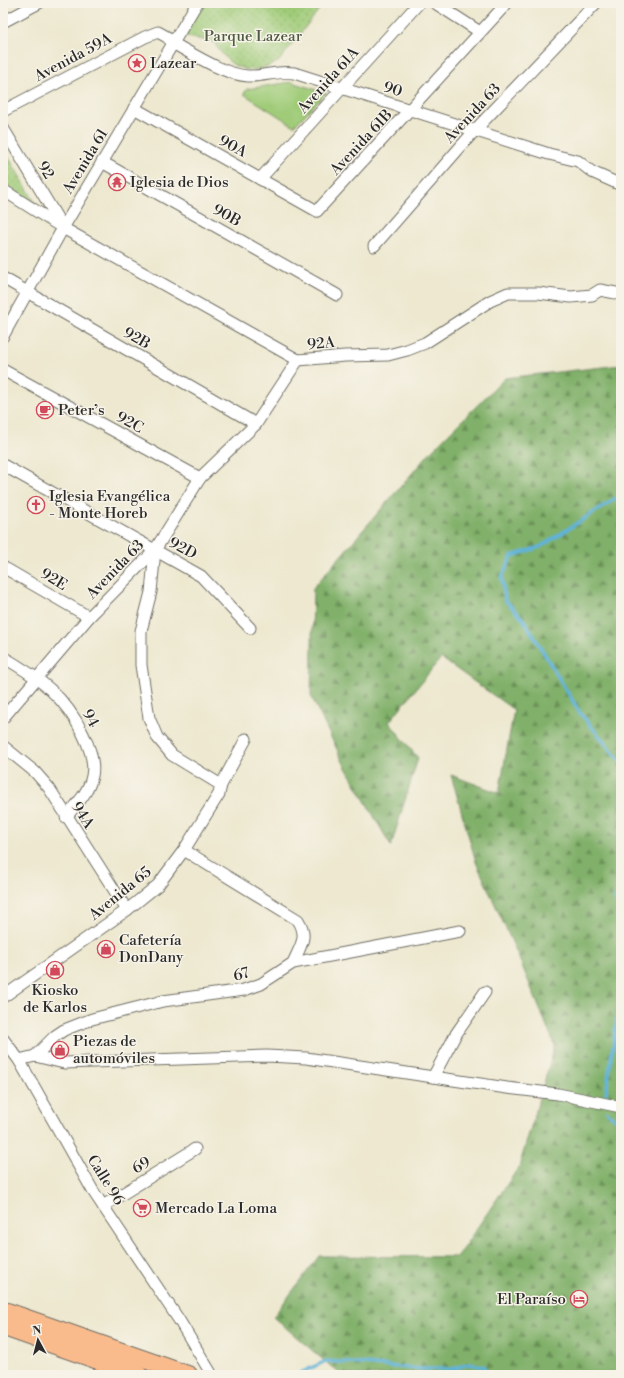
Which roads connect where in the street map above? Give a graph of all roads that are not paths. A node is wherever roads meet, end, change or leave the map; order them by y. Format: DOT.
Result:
graph roads {
  1 [pos="39,3"];
  2 [pos="197,3"];
  3 [pos="419,3"];
  4 [pos="435,3"];
  5 [pos="507,3"];
  6 [pos="596,3"];
  7 [pos="3,22"];
  8 [pos="158,32"];
  9 [pos="480,32"];
  10 [pos="174,44"];
  11 [pos="341,88"];
  12 [pos="134,108"];
  13 [pos="410,110"];
  14 [pos="3,111"];
  15 [pos="3,128"];
  16 [pos="476,129"];
  17 [pos="102,162"];
  18 [pos="260,178"];
  19 [pos="621,185"];
  20 [pos="3,190"];
  21 [pos="316,211"];
  22 [pos="63,228"];
  23 [pos="374,246"];
  24 [pos="3,278"];
  25 [pos="28,292"];
  26 [pos="621,294"];
  27 [pos="336,295"];
  28 [pos="3,336"];
  29 [pos="298,360"];
  30 [pos="3,370"];
  31 [pos="256,424"];
  32 [pos="3,465"];
  33 [pos="200,478"];
  34 [pos="154,550"];
  35 [pos="3,567"];
  36 [pos="89,618"];
  37 [pos="250,628"];
  38 [pos="3,657"];
  39 [pos="36,677"];
  40 [pos="3,718"];
  41 [pos="246,739"];
  42 [pos="3,746"];
  43 [pos="221,785"];
  44 [pos="66,817"];
  45 [pos="184,850"];
  46 [pos="127,910"];
  47 [pos="460,931"];
  48 [pos="293,963"];
  49 [pos="485,992"];
  50 [pos="3,997"];
  51 [pos="3,1039"];
  52 [pos="36,1056"];
  53 [pos="19,1060"];
  54 [pos="433,1077"];
  55 [pos="621,1107"];
  56 [pos="195,1149"];
  57 [pos="104,1206"];
  58 [pos="3,1310"];
  59 [pos="3,1327"];
  60 [pos="139,1375"];
  61 [pos="189,1375"];
  62 [pos="212,1375"];
  1 -- 7 [label="street"];
  2 -- 10 [label="street, Avenida 61"];
  3 -- 11 [label="street, Avenida 61A"];
  4 -- 9 [label="street"];
  5 -- 9 [label="street, Avenida 61B"];
  6 -- 16 [label="street, Avenida 63"];
  8 -- 10 [label="street, 90"];
  8 -- 14 [label="street, Avenida 59A"];
  9 -- 13 [label="street, Avenida 61B"];
  10 -- 11 [label="street, 90"];
  10 -- 12 [label="street, Avenida 61"];
  11 -- 13 [label="street, 90"];
  11 -- 18 [label="street, Avenida 61A"];
  12 -- 17 [label="street, Avenida 61"];
  12 -- 18 [label="street, 90A"];
  13 -- 16 [label="street, 90"];
  13 -- 21 [label="street, Avenida 61B"];
  15 -- 22 [label="street, 92"];
  16 -- 19 [label="street, 90"];
  16 -- 23 [label="street, Avenida 63"];
  17 -- 22 [label="street, Avenida 61"];
  17 -- 27 [label="street, 90B"];
  18 -- 21 [label="street, 90A"];
  20 -- 22 [label="street, 92A"];
  22 -- 25 [label="street, Avenida 61"];
  22 -- 29 [label="street, 92A"];
  24 -- 25 [label="street, 92B"];
  25 -- 28 [label="street, Avenida 61"];
  25 -- 31 [label="street, 92B"];
  26 -- 29 [label="street, 92A"];
  29 -- 31 [label="street, Avenida 63"];
  30 -- 33 [label="street, 92C"];
  31 -- 33 [label="street, Avenida 63"];
  32 -- 34 [label="street, 92D"];
  33 -- 34 [label="street, Avenida 63"];
  34 -- 36 [label="street, Avenida 63"];
  34 -- 37 [label="street, 92D"];
  34 -- 43 [label="street"];
  35 -- 36 [label="street, 92E"];
  36 -- 39 [label="street, Avenida 63"];
  38 -- 39 [label="street, 94"];
  39 -- 40 [label="street, Avenida 63"];
  39 -- 44 [label="street, 94"];
  41 -- 43 [label="street, Avenida 65"];
  42 -- 44 [label="street, 94A"];
  43 -- 45 [label="street, Avenida 65"];
  44 -- 46 [label="street, 94A"];
  45 -- 46 [label="street, Avenida 65"];
  45 -- 48 [label="street"];
  46 -- 50 [label="street, Avenida 65"];
  47 -- 48 [label="street, 67"];
  48 -- 52 [label="street, 67"];
  49 -- 54 [label="street"];
  51 -- 53 [label="street, Calle 96"];
  52 -- 53 [label="street"];
  52 -- 54 [label="street"];
  53 -- 57 [label="street, Calle 96"];
  54 -- 55 [label="street"];
  56 -- 57 [label="street, 69"];
  57 -- 62 [label="street, Calle 96"];
  58 -- 61 [label="highway"];
  59 -- 60 [label="highway"];
}
